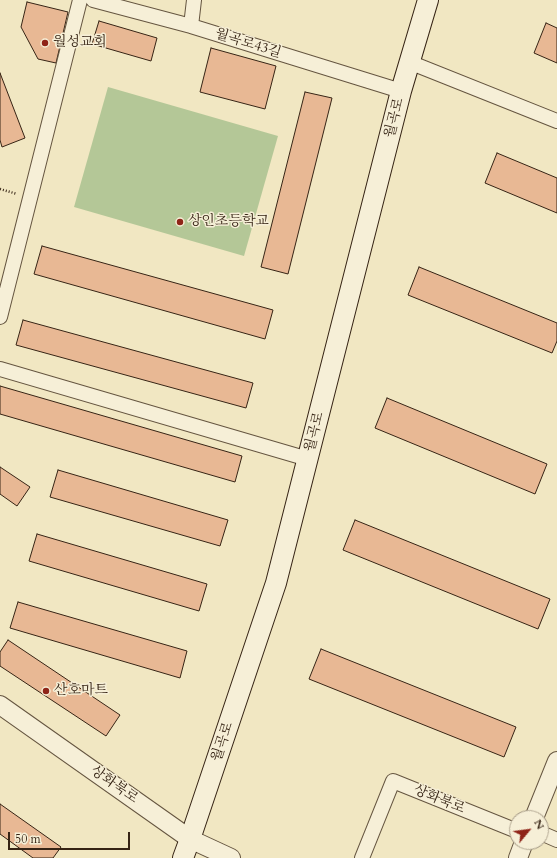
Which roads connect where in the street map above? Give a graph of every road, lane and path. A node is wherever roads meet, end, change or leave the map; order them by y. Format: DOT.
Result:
graph roads {
  1 [pos="80,0"];
  2 [pos="92,0"];
  3 [pos="194,0"];
  4 [pos="428,0"];
  5 [pos="190,26"];
  6 [pos="409,62"];
  7 [pos="402,91"];
  8 [pos="557,121"];
  9 [pos="0,317"];
  10 [pos="0,369"];
  11 [pos="308,459"];
  12 [pos="0,705"];
  13 [pos="557,761"];
  14 [pos="537,810"];
  15 [pos="509,829"];
  16 [pos="190,839"];
  17 [pos="183,858"];
  18 [pos="231,858"];
  19 [pos="362,858"];
  1 -- 9 [label="street"];
  2 -- 5 [label="street, 월곡로43길"];
  3 -- 5 [label="street"];
  4 -- 6 [label="main road, 월곡로"];
  5 -- 7 [label="street, 월곡로43길"];
  6 -- 7 [label="main road, 월곡로"];
  6 -- 8 [label="street"];
  7 -- 11 [label="main road, 월곡로"];
  10 -- 11 [label="street"];
  11 -- 16 [label="main road, 월곡로"];
  12 -- 16 [label="street, 상화북로"];
  13 -- 14 [label="street"];
  15 -- 19 [label="street, 상화북로"];
  16 -- 17 [label="main road, 월곡로"];
  16 -- 18 [label="street, 상화북로"];
}
